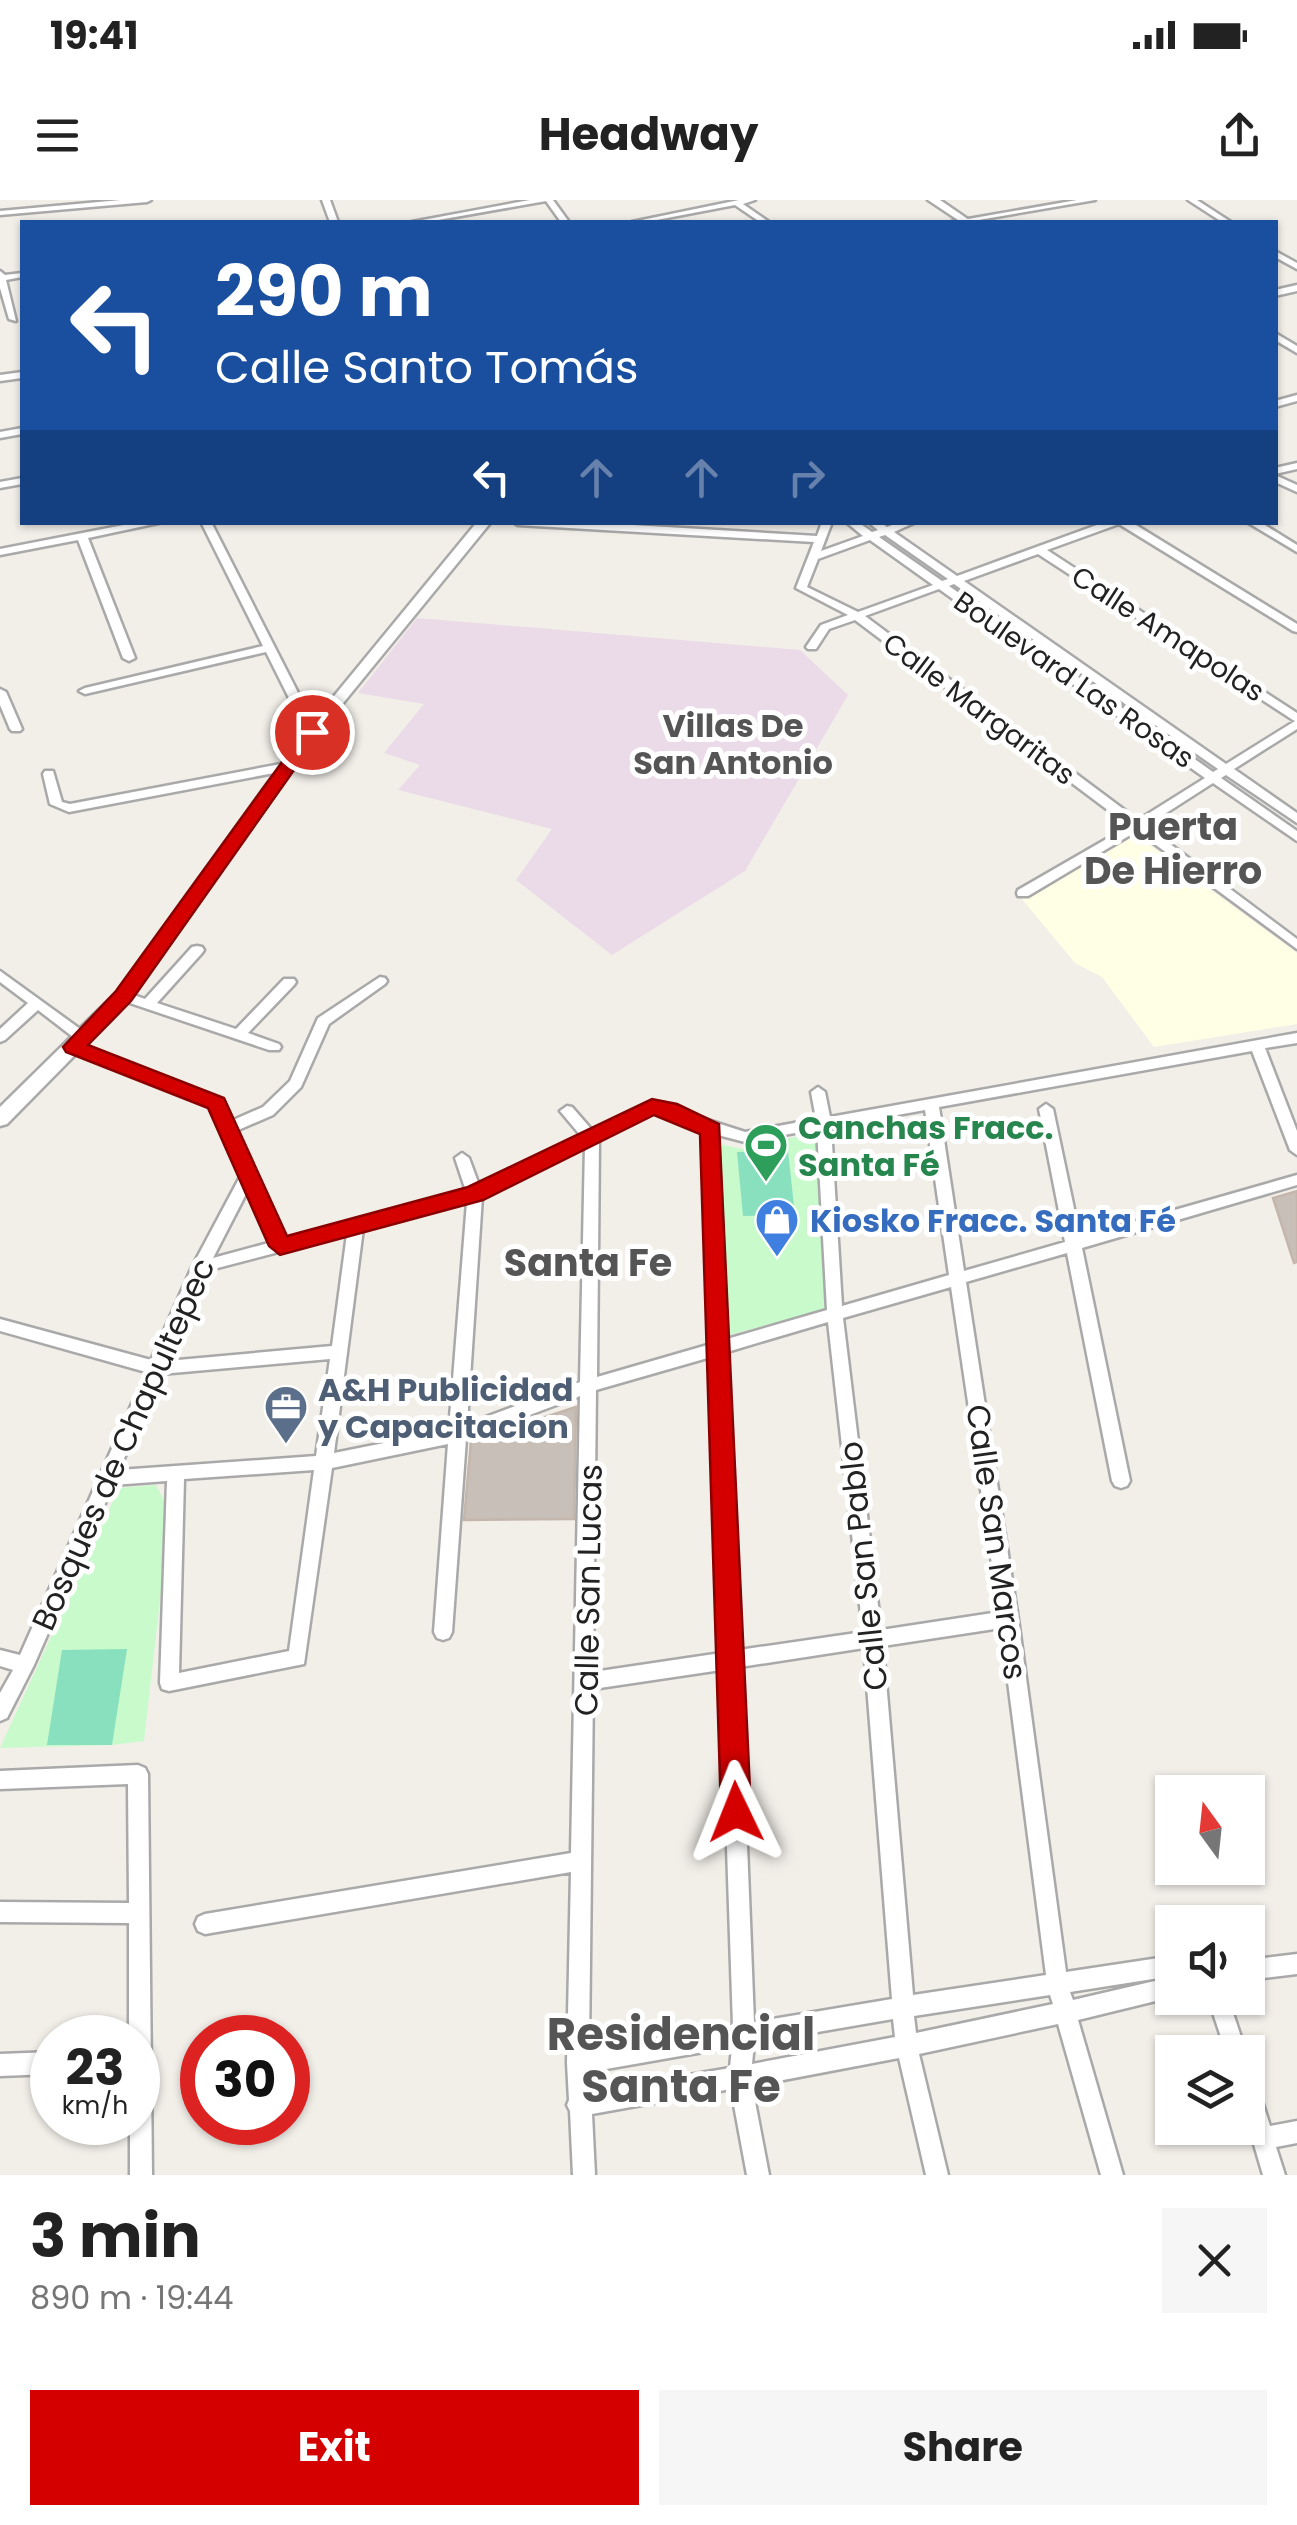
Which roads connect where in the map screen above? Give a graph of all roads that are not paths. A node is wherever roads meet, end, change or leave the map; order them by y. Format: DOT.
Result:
graph roads {
  1 [pos="146,200"];
  2 [pos="546,200"];
  3 [pos="752,200"];
  4 [pos="923,200"];
  5 [pos="933,200"];
  6 [pos="1091,200"];
  7 [pos="1192,200"];
  8 [pos="738,203"];
  9 [pos="58,204"];
  10 [pos="0,213"];
  11 [pos="428,220"];
  12 [pos="563,220"];
  13 [pos="647,220"];
  14 [pos="762,220"];
  15 [pos="957,220"];
  16 [pos="958,220"];
  17 [pos="972,220"];
  18 [pos="1225,220"];
  19 [pos="0,276"];
  20 [pos="18,318"];
  21 [pos="0,320"];
  22 [pos="143,525"];
  23 [pos="208,525"];
  24 [pos="483,525"];
  25 [pos="552,525"];
  26 [pos="826,525"];
  27 [pos="879,525"];
  28 [pos="1110,525"];
  29 [pos="1124,525"];
  30 [pos="1257,525"];
  31 [pos="860,530"];
  32 [pos="82,537"];
  33 [pos="817,548"];
  34 [pos="1297,549"];
  35 [pos="1039,550"];
  36 [pos="0,552"];
  37 [pos="954,580"];
  38 [pos="938,586"];
  39 [pos="856,615"];
  40 [pos="1297,630"];
  41 [pos="269,648"];
  42 [pos="812,648"];
  43 [pos="129,658"];
  44 [pos="85,690"];
  45 [pos="0,692"];
  46 [pos="1297,721"];
  47 [pos="16,729"];
  48 [pos="312,732"];
  49 [pos="286,767"];
  50 [pos="1226,768"];
  51 [pos="49,774"];
  52 [pos="1213,777"];
  53 [pos="1297,818"];
  54 [pos="1136,827"];
  55 [pos="1297,837"];
  56 [pos="1022,893"];
  57 [pos="1297,945"];
  58 [pos="196,950"];
  59 [pos="0,975"];
  60 [pos="290,982"];
  61 [pos="380,982"];
  62 [pos="124,996"];
  63 [pos="36,1004"];
  64 [pos="148,1004"];
  65 [pos="240,1034"];
  66 [pos="0,1038"];
  67 [pos="1297,1038"];
  68 [pos="78,1042"];
  69 [pos="1257,1045"];
  70 [pos="274,1047"];
  71 [pos="818,1092"];
  72 [pos="931,1102"];
  73 [pos="1046,1110"];
  74 [pos="568,1111"];
  75 [pos="0,1119"];
  76 [pos="824,1125"];
  77 [pos="228,1128"];
  78 [pos="711,1130"];
  79 [pos="592,1139"];
  80 [pos="1297,1150"];
  81 [pos="462,1158"];
  82 [pos="247,1178"];
  83 [pos="1297,1180"];
  84 [pos="474,1194"];
  85 [pos="356,1227"];
  86 [pos="1073,1243"];
  87 [pos="280,1246"];
  88 [pos="200,1266"];
  89 [pos="959,1277"];
  90 [pos="836,1315"];
  91 [pos="0,1325"];
  92 [pos="716,1349"];
  93 [pos="336,1352"];
  94 [pos="156,1368"];
  95 [pos="591,1386"];
  96 [pos="457,1435"];
  97 [pos="324,1462"];
  98 [pos="176,1472"];
  99 [pos="106,1478"];
  100 [pos="1122,1481"];
  101 [pos="1009,1620"];
  102 [pos="443,1632"];
  103 [pos="873,1641"];
  104 [pos="0,1658"];
  105 [pos="731,1662"];
  106 [pos="25,1665"];
  107 [pos="587,1681"];
  108 [pos="0,1712"];
  109 [pos="0,1780"];
  110 [pos="581,1861"];
  111 [pos="0,1912"];
  112 [pos="138,1912"];
  113 [pos="205,1924"];
  114 [pos="1297,1964"];
  115 [pos="1155,1968"];
  116 [pos="1265,1968"];
  117 [pos="1058,1982"];
  118 [pos="1155,1990"];
  119 [pos="904,2006"];
  120 [pos="1066,2013"];
  121 [pos="139,2015"];
  122 [pos="744,2037"];
  123 [pos="906,2042"];
  124 [pos="578,2064"];
  125 [pos="30,2065"];
  126 [pos="0,2066"];
  127 [pos="740,2078"];
  128 [pos="578,2104"];
  129 [pos="1297,2132"];
  130 [pos="1265,2138"];
  131 [pos="141,2145"];
  132 [pos="1265,2145"];
  133 [pos="141,2175"];
  134 [pos="584,2175"];
  135 [pos="758,2175"];
  136 [pos="937,2175"];
  137 [pos="1112,2175"];
  138 [pos="1274,2175"];
  1 -- 9 [label="street"];
  2 -- 11 [label="street"];
  2 -- 12 [label="street"];
  3 -- 8 [label="street"];
  4 -- 15 [label="street"];
  5 -- 16 [label="street"];
  6 -- 17 [label="street"];
  7 -- 18 [label="street"];
  8 -- 13 [label="street"];
  8 -- 14 [label="street"];
  9 -- 10 [label="street"];
  19 -- 20 [label="street"];
  20 -- 21 [label="street"];
  22 -- 32 [label="street"];
  23 -- 41 [label="street"];
  24 -- 48 [label="street"];
  25 -- 33 [label="street"];
  26 -- 33 [label="street"];
  27 -- 31 [label="street"];
  27 -- 37 [label="street, Boulevard Las Rosas"];
  28 -- 35 [label="street"];
  29 -- 40 [label="street"];
  30 -- 34 [label="street"];
  31 -- 33 [label="street"];
  31 -- 38 [label="street, Boulevard Las Rosas"];
  32 -- 36 [label="street"];
  32 -- 43 [label="street"];
  33 -- 39 [label="street, Calle Margaritas"];
  35 -- 37 [label="street"];
  35 -- 46 [label="street, Calle Amapolas"];
  37 -- 38 [label="street"];
  37 -- 50 [label="street, Boulevard Las Rosas"];
  38 -- 39 [label="street"];
  38 -- 52 [label="street, Boulevard Las Rosas"];
  39 -- 42 [label="street"];
  39 -- 54 [label="street, Calle Margaritas"];
  41 -- 44 [label="street"];
  41 -- 48 [label="street"];
  45 -- 47 [label="street"];
  46 -- 50 [label="street"];
  48 -- 49 [label="street"];
  49 -- 51 [label="street"];
  49 -- 62 [label="street"];
  50 -- 52 [label="street"];
  50 -- 53 [label="street, Boulevard Las Rosas"];
  52 -- 54 [label="street"];
  52 -- 55 [label="street, Boulevard Las Rosas"];
  54 -- 56 [label="street"];
  54 -- 57 [label="street, Calle Margaritas"];
  58 -- 64 [label="street"];
  59 -- 63 [label="street"];
  60 -- 65 [label="street"];
  61 -- 77 [label="street"];
  62 -- 64 [label="street"];
  62 -- 68 [label="street"];
  63 -- 66 [label="street"];
  63 -- 68 [label="street"];
  64 -- 65 [label="street"];
  65 -- 70 [label="street"];
  67 -- 69 [label="street"];
  68 -- 75 [label="street"];
  68 -- 77 [label="street"];
  69 -- 72 [label="street"];
  69 -- 80 [label="street"];
  71 -- 76 [label="street, Calle San Pablo"];
  72 -- 76 [label="street"];
  72 -- 89 [label="street, Calle San Marcos"];
  73 -- 86 [label="street"];
  74 -- 79 [label="street"];
  76 -- 78 [label="street"];
  76 -- 90 [label="street, Calle San Pablo"];
  77 -- 82 [label="street"];
  78 -- 79 [label="street"];
  78 -- 92 [label="street"];
  79 -- 84 [label="street"];
  79 -- 95 [label="street, Calle San Lucas"];
  81 -- 84 [label="street"];
  82 -- 87 [label="street"];
  82 -- 88 [label="street, Bosques de Chapultepec"];
  83 -- 86 [label="street"];
  84 -- 85 [label="street"];
  84 -- 96 [label="street"];
  85 -- 87 [label="street"];
  85 -- 93 [label="street"];
  86 -- 89 [label="street"];
  86 -- 100 [label="street"];
  87 -- 88 [label="street"];
  88 -- 94 [label="street, Bosques de Chapultepec"];
  89 -- 90 [label="street"];
  89 -- 101 [label="street, Calle San Marcos"];
  90 -- 92 [label="street"];
  90 -- 103 [label="street, Calle San Pablo"];
  91 -- 94 [label="street"];
  92 -- 95 [label="street"];
  92 -- 105 [label="street"];
  93 -- 94 [label="street"];
  93 -- 97 [label="street"];
  94 -- 99 [label="street, Bosques de Chapultepec"];
  95 -- 96 [label="street"];
  95 -- 107 [label="street, Calle San Lucas"];
  96 -- 97 [label="street"];
  96 -- 102 [label="street"];
  97 -- 98 [label="street"];
  97 -- 98 [label="street"];
  98 -- 99 [label="street"];
  99 -- 106 [label="street, Bosques de Chapultepec"];
  101 -- 103 [label="street"];
  101 -- 117 [label="street, Calle San Marcos"];
  103 -- 105 [label="street"];
  103 -- 119 [label="street, Calle San Pablo"];
  104 -- 106 [label="street"];
  105 -- 107 [label="street"];
  105 -- 122 [label="street"];
  106 -- 108 [label="street, Bosques de Chapultepec"];
  107 -- 110 [label="street, Calle San Lucas"];
  109 -- 112 [label="street"];
  110 -- 113 [label="street"];
  110 -- 124 [label="street, Calle San Lucas"];
  111 -- 112 [label="street"];
  112 -- 121 [label="street"];
  114 -- 116 [label="street"];
  115 -- 117 [label="street"];
  117 -- 119 [label="street"];
  117 -- 120 [label="street, Calle San Marcos"];
  118 -- 120 [label="street"];
  119 -- 122 [label="street"];
  119 -- 123 [label="street, Calle San Pablo"];
  120 -- 123 [label="street"];
  120 -- 137 [label="street, Calle San Marcos"];
  122 -- 124 [label="street"];
  122 -- 127 [label="street"];
  123 -- 127 [label="street"];
  123 -- 136 [label="street, Calle San Pablo"];
  124 -- 128 [label="street, Calle San Lucas"];
  125 -- 126 [label="street"];
  127 -- 128 [label="street"];
  127 -- 135 [label="street"];
  128 -- 134 [label="street, Calle San Lucas"];
  129 -- 130 [label="street"];
  131 -- 133 [label="street"];
  132 -- 138 [label="street"];
}
